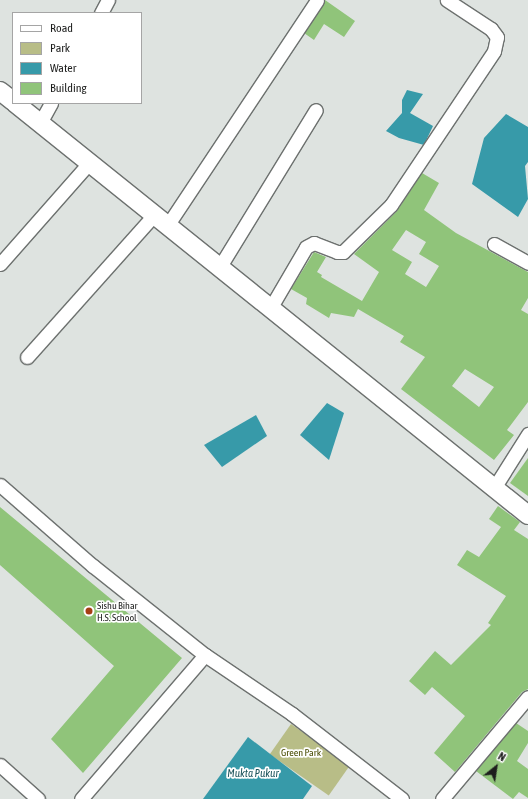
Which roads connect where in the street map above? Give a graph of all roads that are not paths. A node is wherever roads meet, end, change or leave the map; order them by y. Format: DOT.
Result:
graph roads {
  1 [pos="108,0"];
  2 [pos="316,0"];
  3 [pos="447,0"];
  4 [pos="102,12"];
  5 [pos="0,91"];
  6 [pos="12,100"];
  7 [pos="16,104"];
  8 [pos="50,104"];
  9 [pos="316,110"];
  10 [pos="40,123"];
  11 [pos="89,163"];
  12 [pos="160,220"];
  13 [pos="494,244"];
  14 [pos="528,263"];
  15 [pos="0,264"];
  16 [pos="219,268"];
  17 [pos="270,306"];
  18 [pos="27,357"];
  19 [pos="528,434"];
  20 [pos="0,485"];
  21 [pos="494,488"];
  22 [pos="528,516"];
  23 [pos="205,654"];
  24 [pos="528,697"];
  25 [pos="0,764"];
  26 [pos="38,799"];
  27 [pos="81,799"];
  28 [pos="402,799"];
  29 [pos="442,799"];
  1 -- 4 [label="street"];
  2 -- 12 [label="street"];
  3 -- 17 [label="street"];
  5 -- 6 [label="street"];
  7 -- 10 [label="street"];
  8 -- 10 [label="street"];
  9 -- 16 [label="street"];
  10 -- 11 [label="street"];
  11 -- 12 [label="street"];
  11 -- 15 [label="street"];
  12 -- 16 [label="street"];
  12 -- 18 [label="street"];
  13 -- 14 [label="street"];
  16 -- 17 [label="street"];
  17 -- 21 [label="street"];
  19 -- 21 [label="street"];
  20 -- 23 [label="street"];
  21 -- 22 [label="street"];
  23 -- 27 [label="street"];
  23 -- 28 [label="street"];
  24 -- 29 [label="street"];
  25 -- 26 [label="street"];
}
